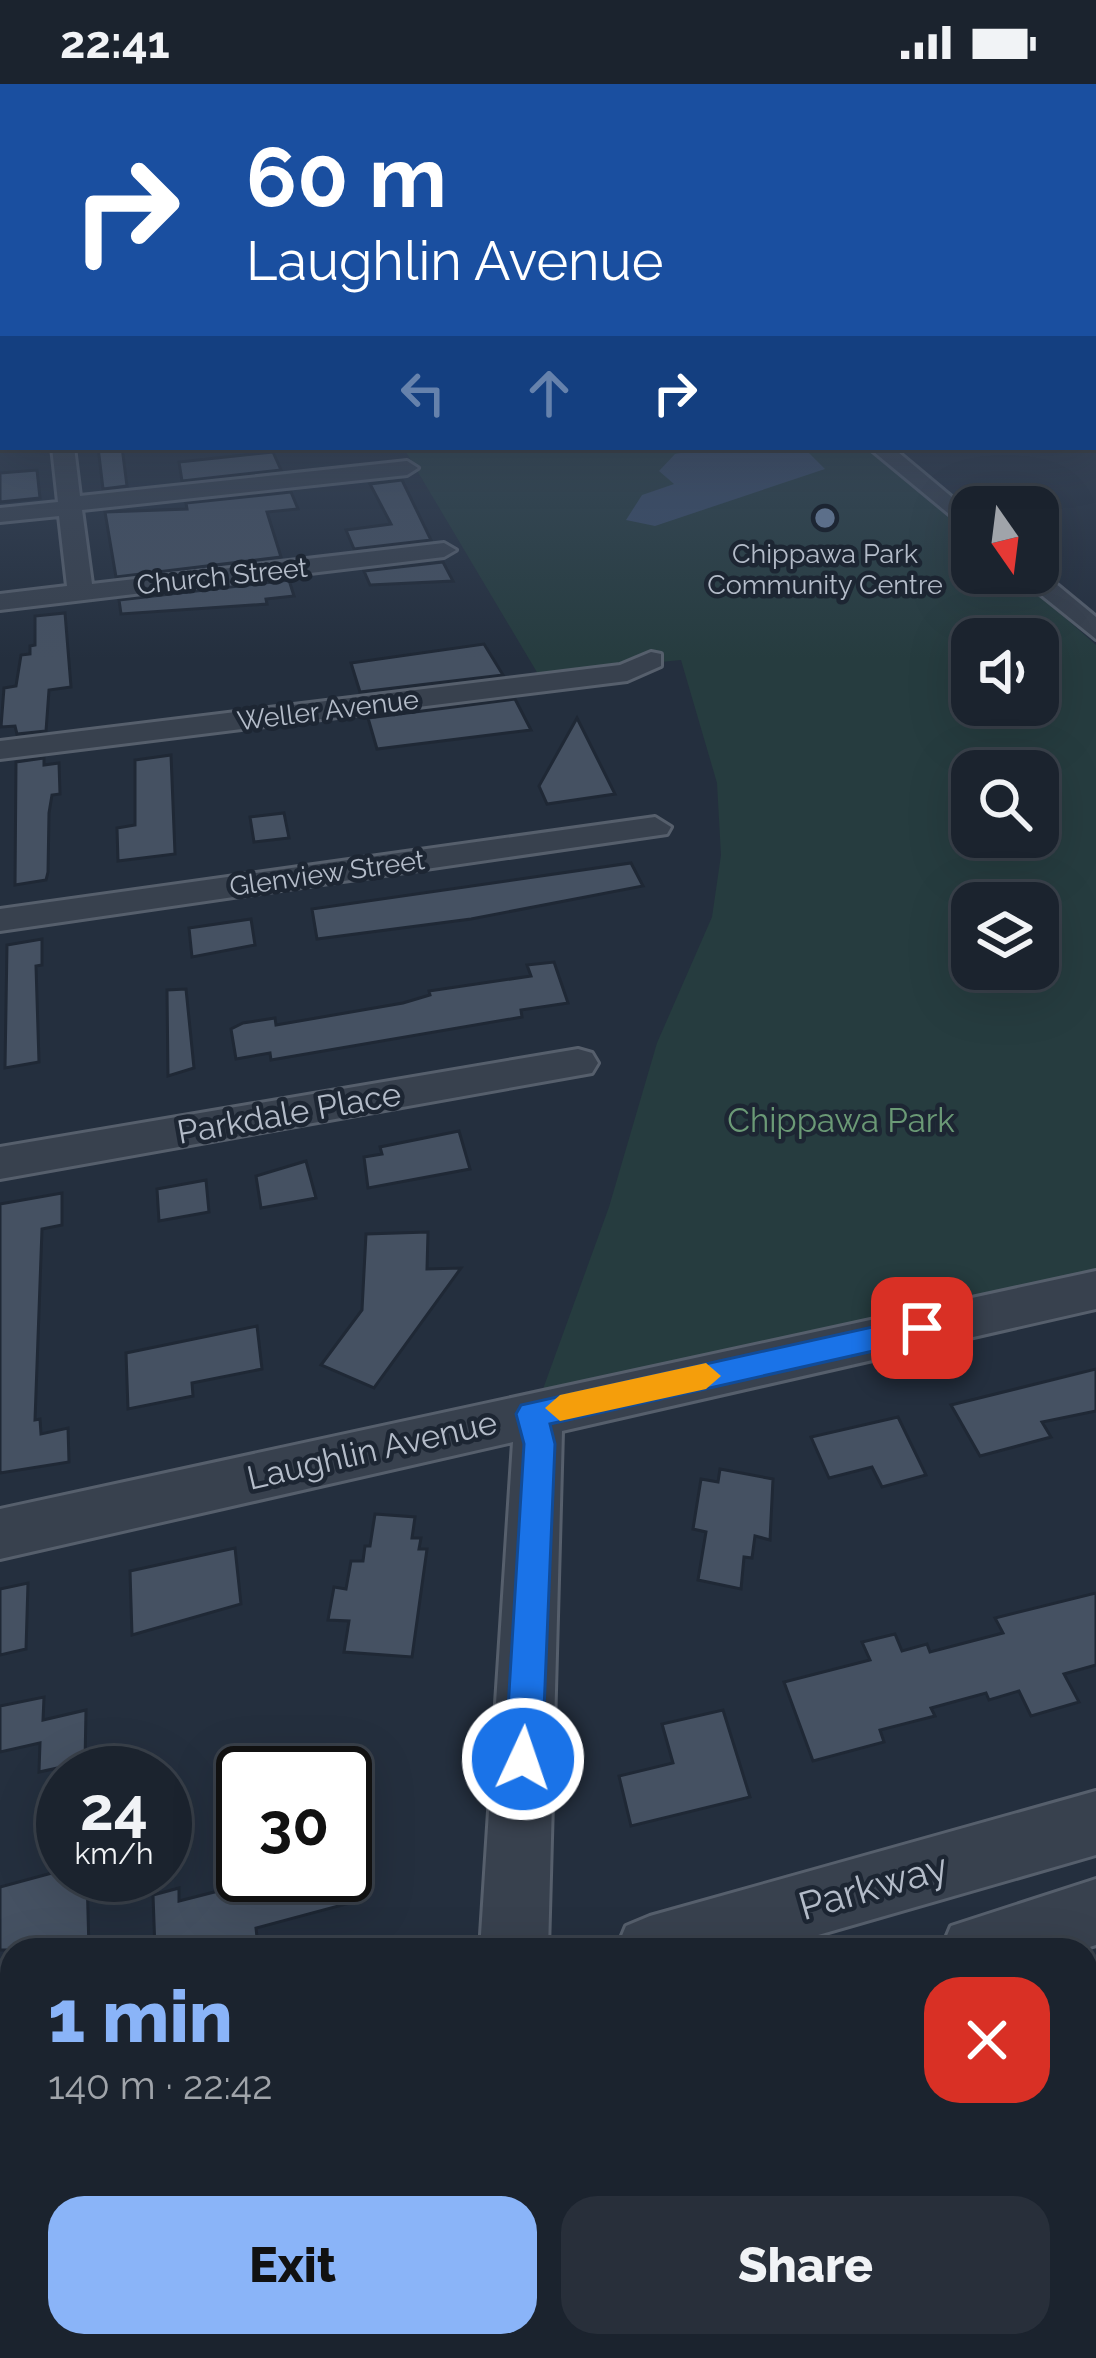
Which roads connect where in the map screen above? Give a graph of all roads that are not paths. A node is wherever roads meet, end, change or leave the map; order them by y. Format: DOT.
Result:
graph roads {
  1 [pos="63,450"];
  2 [pos="883,450"];
  3 [pos="407,468"];
  4 [pos="70,506"];
  5 [pos="951,508"];
  6 [pos="0,515"];
  7 [pos="444,550"];
  8 [pos="80,592"];
  9 [pos="1054,594"];
  10 [pos="11,601"];
  11 [pos="0,621"];
  12 [pos="1091,622"];
  13 [pos="651,660"];
  14 [pos="0,750"];
  15 [pos="655,826"];
  16 [pos="0,920"];
  17 [pos="578,1063"];
  18 [pos="0,1163"];
  19 [pos="1096,1290"];
  20 [pos="532,1414"];
  21 [pos="0,1534"];
  22 [pos="1096,1823"];
  23 [pos="1096,1912"];
  24 [pos="515,1938"];
  25 [pos="692,1938"];
  26 [pos="1013,1938"];
  1 -- 4 [label="street"];
  2 -- 5 [label="street"];
  3 -- 4 [label="street"];
  4 -- 6 [label="street"];
  4 -- 8 [label="street"];
  7 -- 8 [label="street, Church Street"];
  8 -- 10 [label="street, Church Street"];
  9 -- 12 [label="street"];
  10 -- 11 [label="street"];
  13 -- 14 [label="street, Weller Avenue"];
  15 -- 16 [label="street, Glenview Street"];
  17 -- 18 [label="street, Parkdale Place"];
  19 -- 20 [label="street, Laughlin Avenue"];
  20 -- 21 [label="street, Laughlin Avenue"];
  20 -- 24 [label="street"];
  22 -- 25 [label="street, Parkway"];
  23 -- 26 [label="street"];
}
